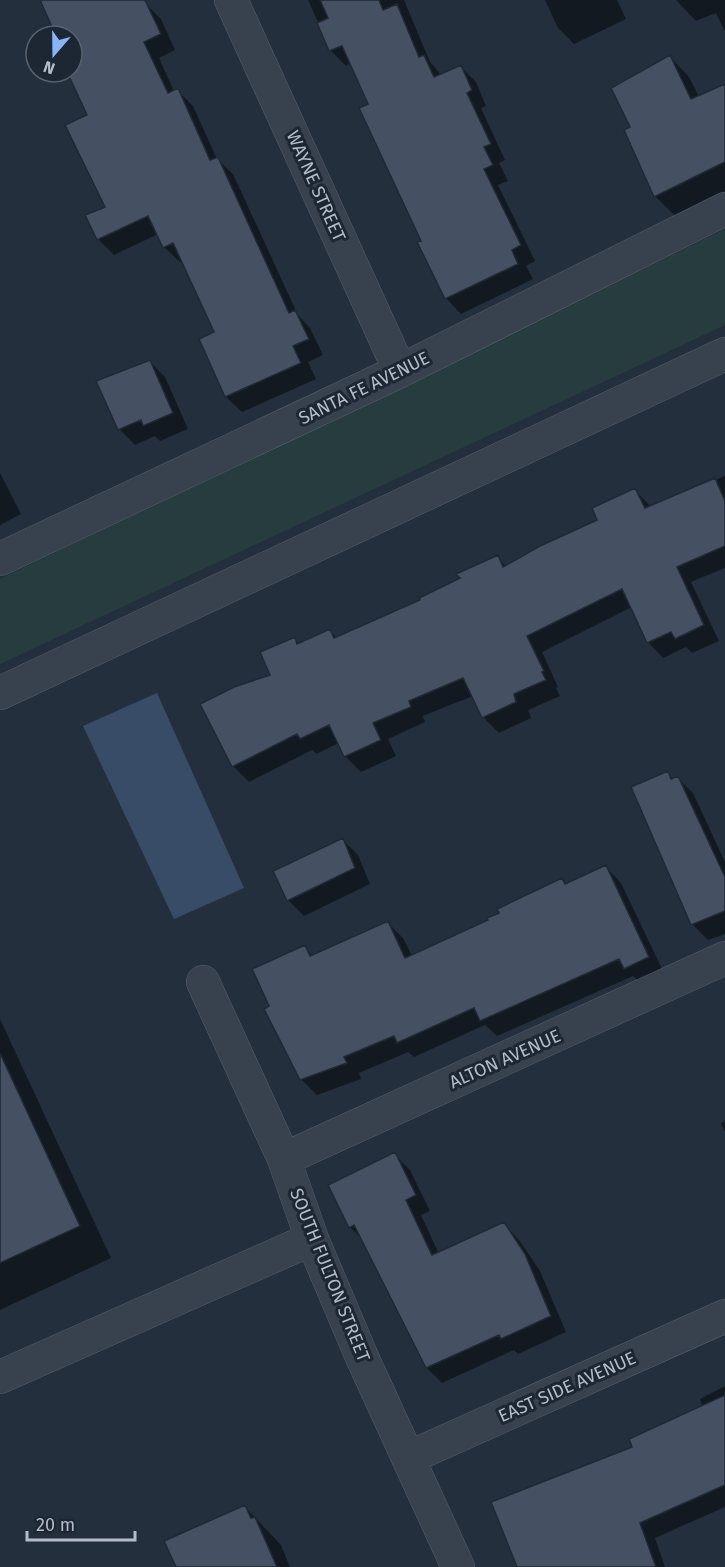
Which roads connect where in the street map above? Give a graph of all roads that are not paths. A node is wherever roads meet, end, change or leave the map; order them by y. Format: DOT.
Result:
graph roads {
  1 [pos="231,0"];
  2 [pos="725,209"];
  3 [pos="725,354"];
  4 [pos="400,371"];
  5 [pos="0,559"];
  6 [pos="0,693"];
  7 [pos="725,958"];
  8 [pos="203,982"];
  9 [pos="284,1159"];
  10 [pos="312,1239"];
  11 [pos="725,1316"];
  12 [pos="0,1377"];
  13 [pos="408,1458"];
  14 [pos="458,1567"];
  1 -- 4 [label="street, WAYNE STREET"];
  2 -- 4 [label="street, SANTA FE AVENUE"];
  3 -- 6 [label="street"];
  4 -- 5 [label="street, SANTA FE AVENUE"];
  7 -- 9 [label="street, ALTON AVENUE"];
  8 -- 9 [label="street, SOUTH FULTON STREET"];
  9 -- 10 [label="street, SOUTH FULTON STREET"];
  10 -- 12 [label="street"];
  10 -- 13 [label="street, SOUTH FULTON STREET"];
  11 -- 13 [label="street, EAST SIDE AVENUE"];
  13 -- 14 [label="street, SOUTH FULTON STREET"];
}
